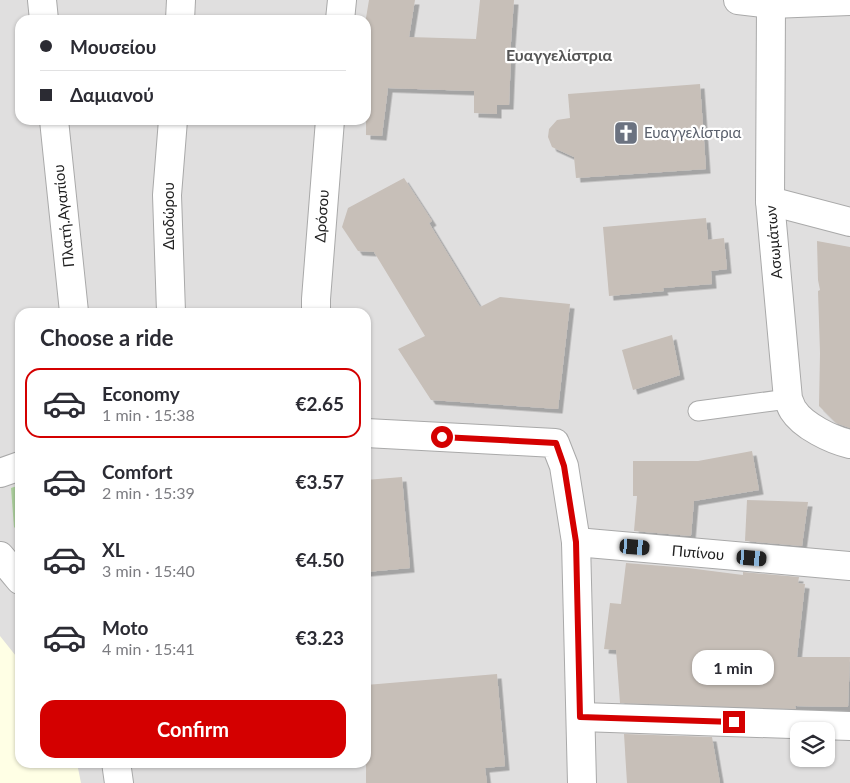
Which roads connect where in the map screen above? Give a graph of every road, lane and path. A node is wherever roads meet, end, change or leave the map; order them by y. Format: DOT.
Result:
graph roads {
  1 [pos="42,0"];
  2 [pos="181,0"];
  3 [pos="342,0"];
  4 [pos="738,0"];
  5 [pos="850,1"];
  6 [pos="770,4"];
  7 [pos="44,15"];
  8 [pos="180,15"];
  9 [pos="340,15"];
  10 [pos="55,125"];
  11 [pos="173,125"];
  12 [pos="330,125"];
  13 [pos="770,201"];
  14 [pos="850,222"];
  15 [pos="74,308"];
  16 [pos="171,308"];
  17 [pos="316,308"];
  18 [pos="788,399"];
  19 [pos="698,411"];
  20 [pos="371,433"];
  21 [pos="850,444"];
  22 [pos="15,468"];
  23 [pos="0,473"];
  24 [pos="576,542"];
  25 [pos="0,556"];
  26 [pos="850,566"];
  27 [pos="15,574"];
  28 [pos="580,717"];
  29 [pos="850,726"];
  30 [pos="117,768"];
  31 [pos="119,783"];
  32 [pos="582,783"];
  1 -- 7 [label="street"];
  2 -- 8 [label="street"];
  3 -- 9 [label="street"];
  4 -- 6 [label="street"];
  5 -- 6 [label="street"];
  6 -- 13 [label="street, Ασωμάτων"];
  10 -- 15 [label="street, Πλατή.Αγαπίου"];
  11 -- 16 [label="street, Διοδώρου"];
  12 -- 17 [label="street, Δρόσου"];
  13 -- 14 [label="street"];
  13 -- 18 [label="street, Ασωμάτων"];
  18 -- 19 [label="lane"];
  18 -- 21 [label="street, Ασωμάτων"];
  20 -- 24 [label="street"];
  22 -- 23 [label="street"];
  24 -- 26 [label="street, Πιπίνου"];
  24 -- 28 [label="street"];
  25 -- 27 [label="street"];
  28 -- 29 [label="street"];
  28 -- 32 [label="street"];
  30 -- 31 [label="street"];
}
